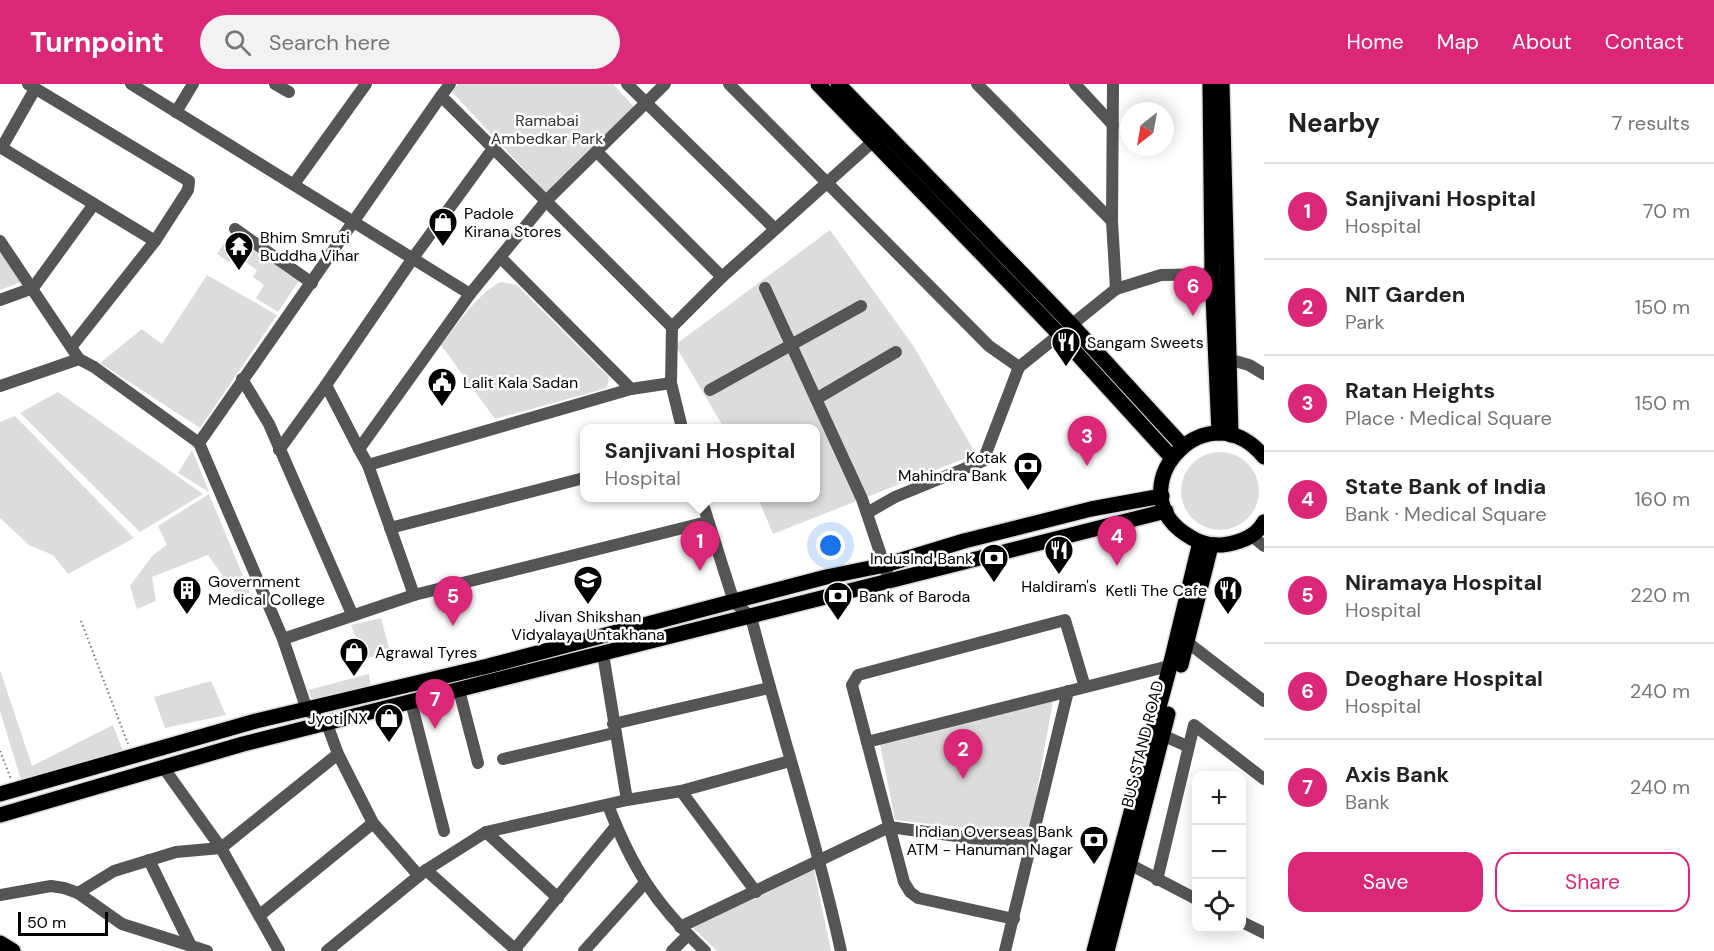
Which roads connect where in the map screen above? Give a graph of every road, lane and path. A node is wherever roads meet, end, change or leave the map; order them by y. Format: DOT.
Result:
graph roads {
  1 [pos="131,84"];
  2 [pos="193,84"];
  3 [pos="275,84"];
  4 [pos="366,84"];
  5 [pos="450,84"];
  6 [pos="627,84"];
  7 [pos="665,84"];
  8 [pos="729,84"];
  9 [pos="818,84"];
  10 [pos="838,84"];
  11 [pos="977,84"];
  12 [pos="1075,84"];
  13 [pos="1113,84"];
  14 [pos="1210,84"];
  15 [pos="1222,84"];
  16 [pos="31,86"];
  17 [pos="289,92"];
  18 [pos="441,96"];
  19 [pos="646,103"];
  20 [pos="176,112"];
  21 [pos="1113,125"];
  22 [pos="878,136"];
  23 [pos="1,147"];
  24 [pos="494,147"];
  25 [pos="597,152"];
  26 [pos="826,182"];
  27 [pos="294,183"];
  28 [pos="546,201"];
  29 [pos="94,204"];
  30 [pos="1112,221"];
  31 [pos="354,222"];
  32 [pos="235,229"];
  33 [pos="775,229"];
  34 [pos="0,241"];
  35 [pos="155,241"];
  36 [pos="413,258"];
  37 [pos="502,259"];
  38 [pos="1219,274"];
  39 [pos="722,278"];
  40 [pos="312,283"];
  41 [pos="33,288"];
  42 [pos="765,288"];
  43 [pos="1116,289"];
  44 [pos="470,294"];
  45 [pos="0,300"];
  46 [pos="861,306"];
  47 [pos="672,327"];
  48 [pos="1064,328"];
  49 [pos="791,343"];
  50 [pos="72,346"];
  51 [pos="896,352"];
  52 [pos="1222,357"];
  53 [pos="79,359"];
  54 [pos="1019,367"];
  55 [pos="1264,374"];
  56 [pos="242,380"];
  57 [pos="671,383"];
  58 [pos="327,385"];
  59 [pos="0,387"];
  60 [pos="631,389"];
  61 [pos="710,390"];
  62 [pos="816,399"];
  63 [pos="681,424"];
  64 [pos="1225,434"];
  65 [pos="200,443"];
  66 [pos="1182,446"];
  67 [pos="359,449"];
  68 [pos="279,450"];
  69 [pos="1264,457"];
  70 [pos="1172,458"];
  71 [pos="368,465"];
  72 [pos="580,479"];
  73 [pos="702,502"];
  74 [pos="1164,504"];
  75 [pos="867,513"];
  76 [pos="707,522"];
  77 [pos="1264,523"];
  78 [pos="390,528"];
  79 [pos="1251,535"];
  80 [pos="1206,544"];
  81 [pos="1264,546"];
  82 [pos="885,565"];
  83 [pos="890,580"];
  84 [pos="414,595"];
  85 [pos="734,602"];
  86 [pos="352,614"];
  87 [pos="751,617"];
  88 [pos="81,621"];
  89 [pos="283,639"];
  90 [pos="1187,642"];
  91 [pos="603,654"];
  92 [pos="1175,664"];
  93 [pos="1085,687"];
  94 [pos="769,688"];
  95 [pos="459,690"];
  96 [pos="1068,691"];
  97 [pos="1264,701"];
  98 [pos="411,702"];
  99 [pos="307,710"];
  100 [pos="327,724"];
  101 [pos="614,728"];
  102 [pos="1162,735"];
  103 [pos="867,742"];
  104 [pos="1187,746"];
  105 [pos="0,751"];
  106 [pos="338,754"];
  107 [pos="133,755"];
  108 [pos="504,759"];
  109 [pos="790,761"];
  110 [pos="478,763"];
  111 [pos="163,767"];
  112 [pos="1264,779"];
  113 [pos="681,791"];
  114 [pos="8,792"];
  115 [pos="627,800"];
  116 [pos="608,805"];
  117 [pos="0,815"];
  118 [pos="373,823"];
  119 [pos="616,826"];
  120 [pos="889,827"];
  121 [pos="444,831"];
  122 [pos="486,832"];
  123 [pos="1031,846"];
  124 [pos="221,848"];
  125 [pos="149,860"];
  126 [pos="821,860"];
  127 [pos="1131,865"];
  128 [pos="423,873"];
  129 [pos="1157,880"];
  130 [pos="644,884"];
  131 [pos="756,892"];
  132 [pos="78,893"];
  133 [pos="0,895"];
  134 [pos="1192,897"];
  135 [pos="558,898"];
  136 [pos="260,915"];
  137 [pos="1014,919"];
  138 [pos="1246,924"];
  139 [pos="684,931"];
  140 [pos="1264,933"];
  141 [pos="0,943"];
  142 [pos="191,946"];
  143 [pos="516,950"];
  144 [pos="13,951"];
  145 [pos="207,951"];
  146 [pos="279,951"];
  147 [pos="327,951"];
  148 [pos="584,951"];
  149 [pos="672,951"];
  150 [pos="705,951"];
  151 [pos="841,951"];
  152 [pos="1005,951"];
  153 [pos="1094,951"];
  154 [pos="1107,951"];
  1 -- 20 [label="street"];
  2 -- 20 [label="street"];
  3 -- 17 [label="street"];
  4 -- 27 [label="street"];
  5 -- 18 [label="street"];
  6 -- 19 [label="street"];
  7 -- 19 [label="street"];
  8 -- 26 [label="street"];
  9 -- 22 [label="main road"];
  10 -- 22 [label="main road"];
  11 -- 30 [label="street"];
  12 -- 21 [label="street"];
  13 -- 21 [label="street"];
  14 -- 38 [label="main road"];
  15 -- 38 [label="main road"];
  16 -- 23 [label="street"];
  16 -- 35 [label="street"];
  18 -- 24 [label="street"];
  18 -- 31 [label="street"];
  19 -- 25 [label="street"];
  19 -- 33 [label="street"];
  20 -- 27 [label="street"];
  21 -- 30 [label="street"];
  22 -- 26 [label="street"];
  22 -- 48 [label="main road"];
  23 -- 29 [label="street"];
  24 -- 28 [label="street"];
  24 -- 36 [label="street"];
  25 -- 28 [label="street"];
  25 -- 39 [label="street"];
  26 -- 33 [label="street"];
  26 -- 54 [label="street"];
  27 -- 31 [label="street"];
  28 -- 37 [label="street"];
  28 -- 47 [label="street"];
  29 -- 35 [label="street"];
  29 -- 41 [label="street"];
  30 -- 43 [label="street"];
  31 -- 36 [label="street"];
  31 -- 40 [label="street"];
  32 -- 40 [label="street"];
  33 -- 39 [label="street"];
  34 -- 41 [label="street"];
  35 -- 50 [label="street"];
  36 -- 44 [label="street"];
  36 -- 58 [label="street"];
  37 -- 44 [label="street"];
  37 -- 60 [label="street"];
  38 -- 43 [label="street"];
  38 -- 52 [label="main road"];
  39 -- 47 [label="street"];
  40 -- 56 [label="street"];
  41 -- 45 [label="street"];
  41 -- 50 [label="street"];
  42 -- 49 [label="street"];
  43 -- 48 [label="street"];
  44 -- 67 [label="street"];
  46 -- 49 [label="street"];
  47 -- 57 [label="street"];
  48 -- 54 [label="street"];
  48 -- 66 [label="main road"];
  48 -- 70 [label="main road"];
  49 -- 61 [label="street"];
  49 -- 62 [label="street"];
  50 -- 53 [label="street"];
  51 -- 62 [label="street"];
  52 -- 55 [label="street"];
  52 -- 64 [label="main road"];
  53 -- 59 [label="street"];
  53 -- 65 [label="street"];
  54 -- 75 [label="street"];
  56 -- 65 [label="street"];
  56 -- 68 [label="street"];
  57 -- 60 [label="street"];
  57 -- 63 [label="street"];
  58 -- 67 [label="street"];
  58 -- 68 [label="street"];
  60 -- 71 [label="street"];
  62 -- 75 [label="street"];
  64 -- 66 [label="main road"];
  64 -- 69 [label="main road"];
  65 -- 89 [label="street"];
  66 -- 70 [label="main road"];
  67 -- 71 [label="street"];
  68 -- 86 [label="street"];
  70 -- 74 [label="main road"];
  71 -- 78 [label="street"];
  72 -- 78 [label="street"];
  73 -- 76 [label="street"];
  74 -- 80 [label="main road"];
  74 -- 82 [label="main road"];
  74 -- 83 [label="main road"];
  75 -- 82 [label="street"];
  76 -- 84 [label="street"];
  76 -- 85 [label="street"];
  77 -- 79 [label="main road"];
  78 -- 84 [label="street"];
  79 -- 80 [label="main road"];
  79 -- 81 [label="street"];
  80 -- 90 [label="main road, BUS STAND ROAD"];
  80 -- 92 [label="main road"];
  82 -- 83 [label="street"];
  82 -- 85 [label="main road"];
  83 -- 87 [label="main road"];
  84 -- 86 [label="street"];
  85 -- 87 [label="street"];
  85 -- 99 [label="main road"];
  86 -- 89 [label="street"];
  87 -- 91 [label="main road"];
  87 -- 94 [label="street"];
  88 -- 107 [label="path"];
  89 -- 99 [label="street"];
  90 -- 92 [label="main road, BUS STAND ROAD"];
  90 -- 97 [label="street"];
  91 -- 95 [label="main road"];
  91 -- 101 [label="street"];
  92 -- 93 [label="street"];
  92 -- 102 [label="main road, BUS STAND ROAD"];
  92 -- 153 [label="main road"];
  93 -- 96 [label="street"];
  93 -- 103 [label="street"];
  94 -- 101 [label="street"];
  94 -- 109 [label="street"];
  95 -- 98 [label="main road"];
  95 -- 110 [label="street"];
  96 -- 103 [label="street"];
  96 -- 123 [label="street"];
  98 -- 100 [label="main road"];
  98 -- 121 [label="street"];
  99 -- 100 [label="street"];
  99 -- 107 [label="main road"];
  100 -- 106 [label="street"];
  100 -- 111 [label="main road"];
  101 -- 108 [label="street"];
  101 -- 115 [label="street"];
  102 -- 104 [label="street"];
  102 -- 127 [label="main road, BUS STAND ROAD"];
  103 -- 120 [label="street"];
  104 -- 112 [label="street"];
  104 -- 129 [label="street"];
  105 -- 114 [label="path"];
  106 -- 118 [label="street"];
  106 -- 124 [label="street"];
  107 -- 114 [label="main road"];
  109 -- 113 [label="street"];
  109 -- 126 [label="street"];
  111 -- 117 [label="main road"];
  111 -- 124 [label="street"];
  113 -- 115 [label="street"];
  113 -- 131 [label="street"];
  115 -- 116 [label="street"];
  116 -- 119 [label="street"];
  116 -- 122 [label="street"];
  118 -- 128 [label="street"];
  118 -- 136 [label="street"];
  119 -- 130 [label="street"];
  119 -- 135 [label="street"];
  120 -- 123 [label="street"];
  120 -- 126 [label="street"];
  120 -- 137 [label="street"];
  122 -- 128 [label="street"];
  122 -- 135 [label="street"];
  123 -- 137 [label="street"];
  124 -- 125 [label="street"];
  124 -- 136 [label="street"];
  125 -- 132 [label="street"];
  125 -- 142 [label="street"];
  126 -- 131 [label="street"];
  126 -- 151 [label="street"];
  127 -- 129 [label="street"];
  127 -- 154 [label="main road, BUS STAND ROAD"];
  128 -- 143 [label="street"];
  128 -- 147 [label="street"];
  129 -- 134 [label="street"];
  130 -- 139 [label="street"];
  130 -- 148 [label="street"];
  131 -- 139 [label="street"];
  132 -- 133 [label="street"];
  132 -- 142 [label="street"];
  135 -- 143 [label="street"];
  136 -- 146 [label="street"];
  137 -- 152 [label="street"];
  138 -- 140 [label="street"];
  139 -- 149 [label="street"];
  139 -- 150 [label="street"];
  141 -- 144 [label="main road"];
  142 -- 145 [label="street"];
}
